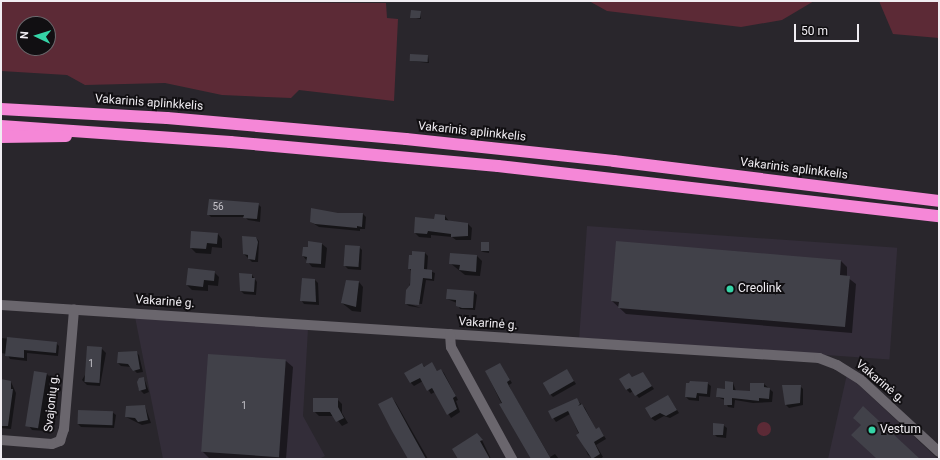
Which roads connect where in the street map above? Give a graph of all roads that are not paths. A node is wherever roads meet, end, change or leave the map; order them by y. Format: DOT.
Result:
graph roads {
  1 [pos="3,108"];
  2 [pos="1,126"];
  3 [pos="95,132"];
  4 [pos="1,137"];
  5 [pos="939,201"];
  6 [pos="939,216"];
  7 [pos="1,305"];
  8 [pos="74,309"];
  9 [pos="450,334"];
  10 [pos="1,440"];
  11 [pos="939,452"];
  12 [pos="512,459"];
  1 -- 5 [label="highway, Vakarinis aplinkkelis"];
  2 -- 3 [label="highway"];
  3 -- 4 [label="highway"];
  3 -- 6 [label="highway"];
  7 -- 8 [label="street, Vakarinė g."];
  8 -- 9 [label="street, Vakarinė g."];
  8 -- 10 [label="street, Svajonių g."];
  9 -- 11 [label="street, Vakarinė g."];
  9 -- 12 [label="street"];
}
